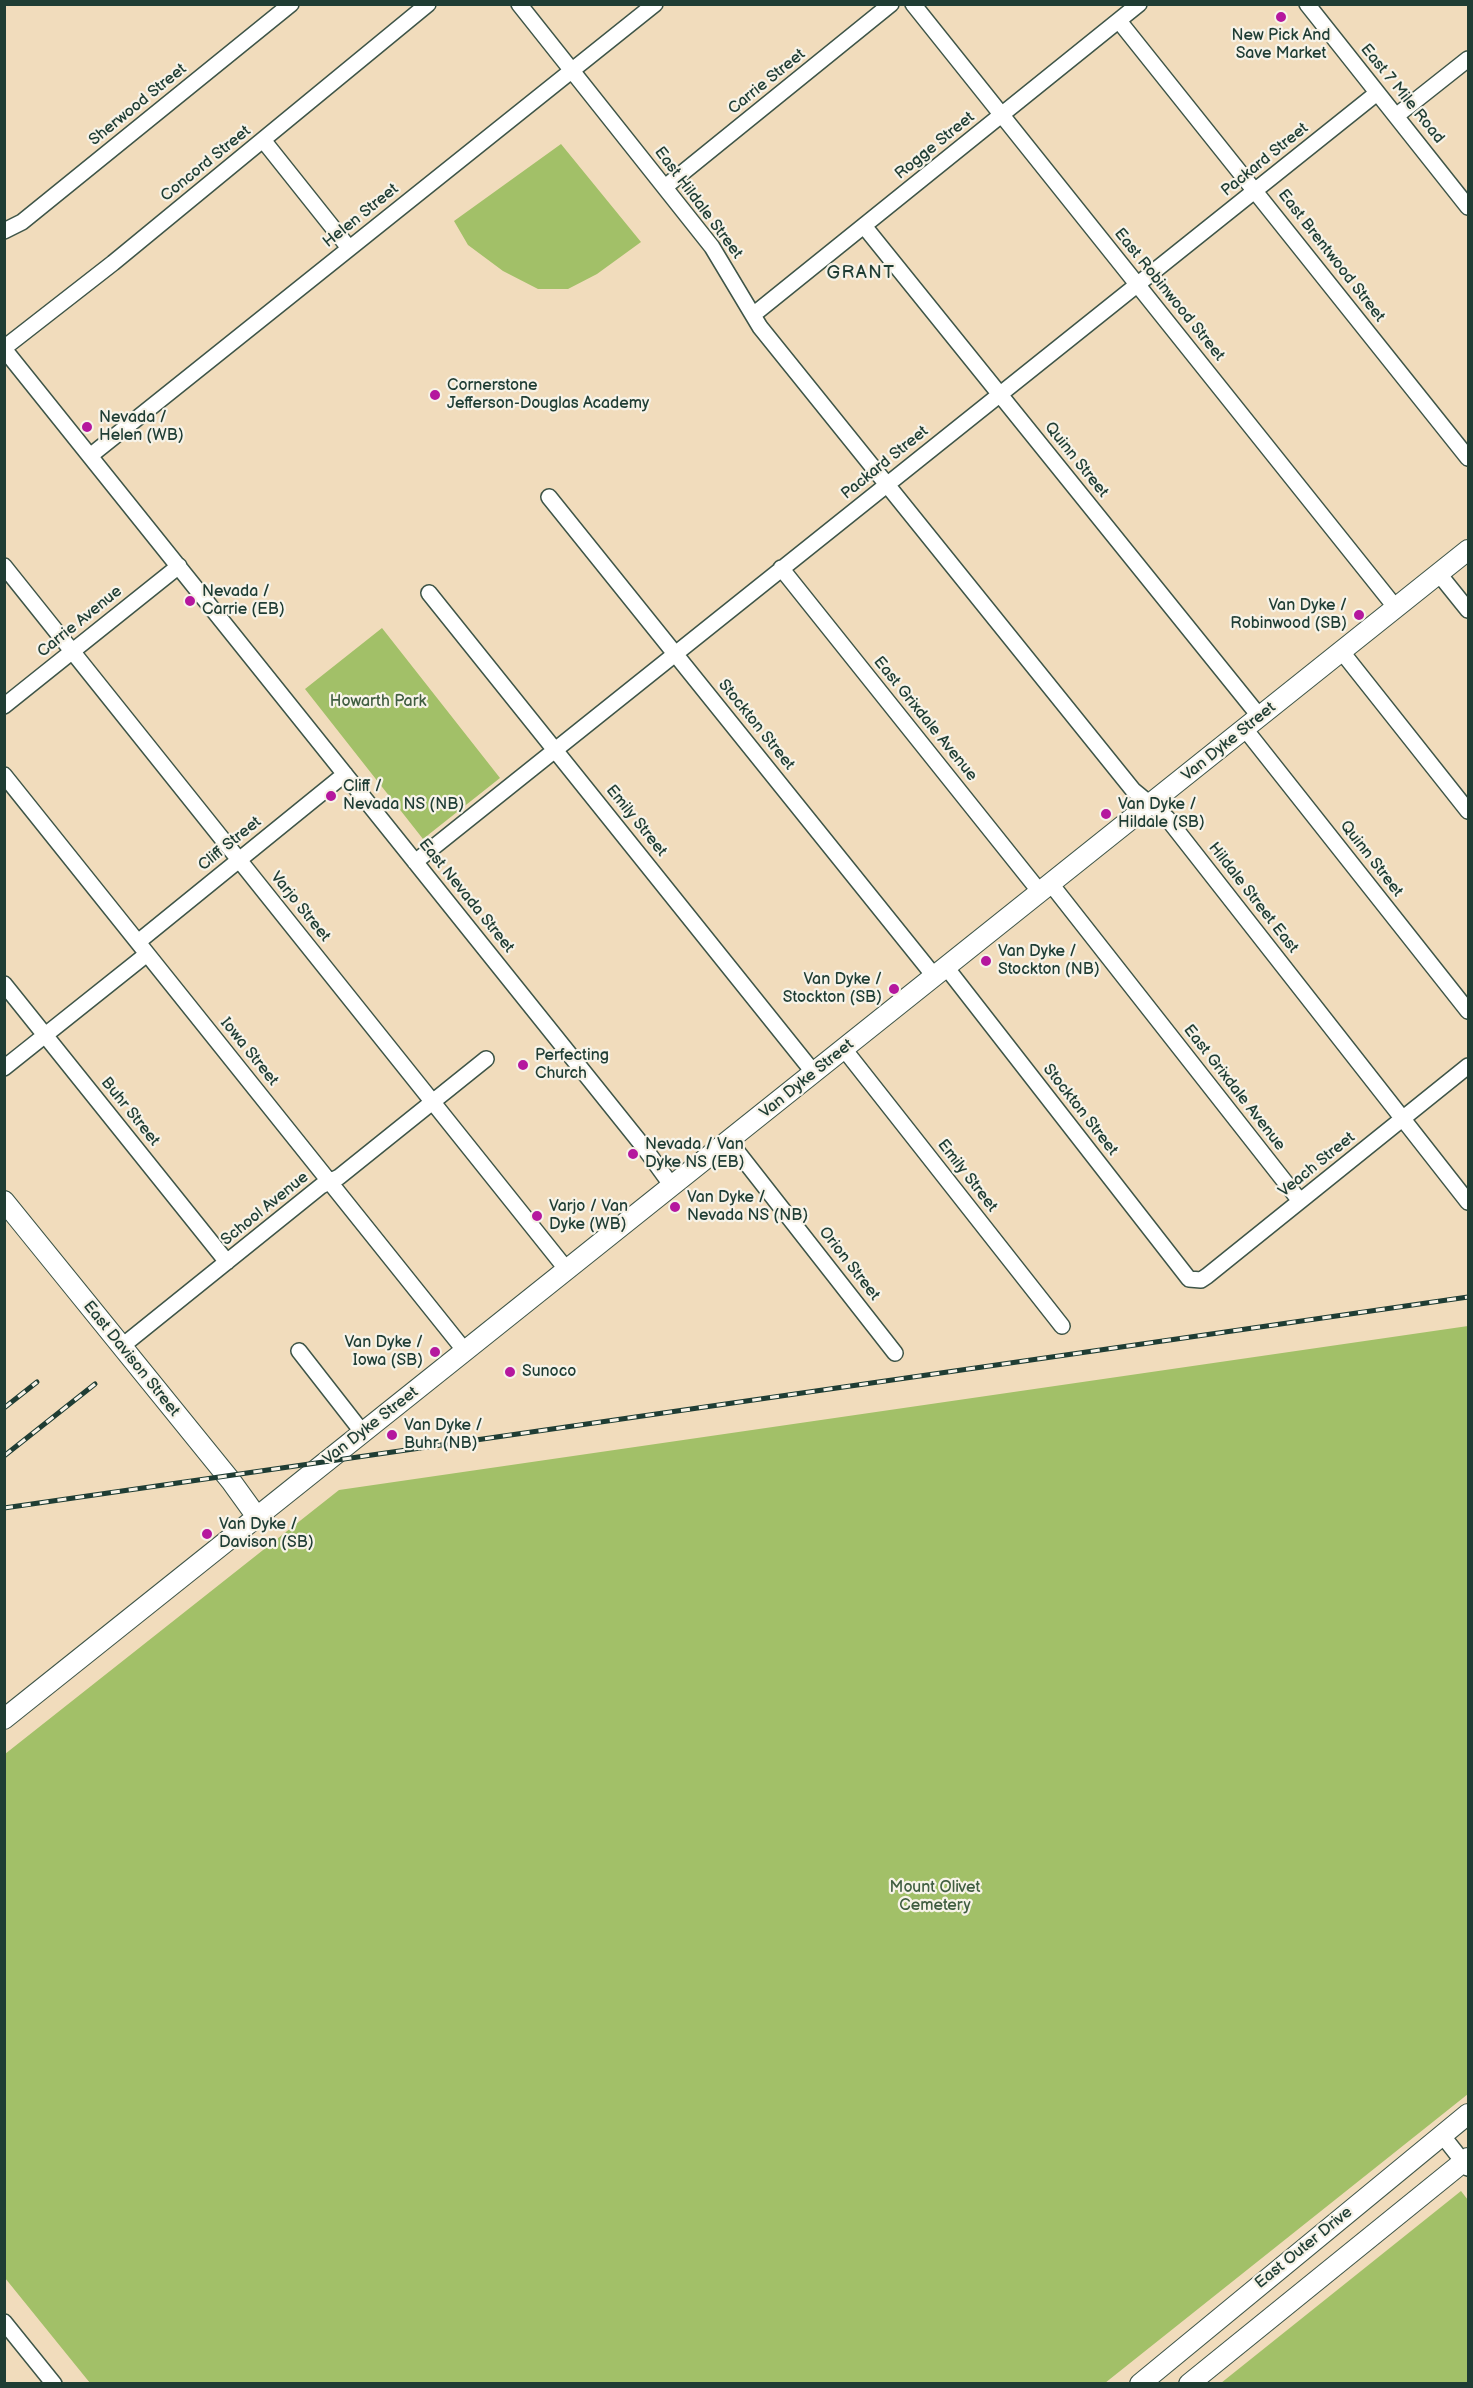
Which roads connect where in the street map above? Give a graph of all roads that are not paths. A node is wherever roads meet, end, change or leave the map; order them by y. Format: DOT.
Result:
graph roads {
  1 [pos="291,4"];
  2 [pos="428,4"];
  3 [pos="519,4"];
  4 [pos="655,4"];
  5 [pos="891,4"];
  6 [pos="913,4"];
  7 [pos="1140,4"];
  8 [pos="1307,4"];
  9 [pos="1119,21"];
  10 [pos="1468,59"];
  11 [pos="571,71"];
  12 [pos="1377,93"];
  13 [pos="1002,115"];
  14 [pos="1396,116"];
  15 [pos="263,140"];
  16 [pos="665,187"];
  17 [pos="1255,190"];
  18 [pos="1468,207"];
  19 [pos="864,226"];
  20 [pos="4,231"];
  21 [pos="349,248"];
  22 [pos="1138,285"];
  23 [pos="753,315"];
  24 [pos="4,349"];
  25 [pos="999,394"];
  26 [pos="90,456"];
  27 [pos="1468,458"];
  28 [pos="887,484"];
  29 [pos="549,497"];
  30 [pos="1468,550"];
  31 [pos="4,566"];
  32 [pos="179,566"];
  33 [pos="781,568"];
  34 [pos="1440,574"];
  35 [pos="429,592"];
  36 [pos="1396,608"];
  37 [pos="1468,610"];
  38 [pos="73,651"];
  39 [pos="1342,651"];
  40 [pos="675,653"];
  41 [pos="4,706"];
  42 [pos="1252,723"];
  43 [pos="555,749"];
  44 [pos="345,774"];
  45 [pos="4,775"];
  46 [pos="1151,804"];
  47 [pos="1468,811"];
  48 [pos="239,860"];
  49 [pos="415,861"];
  50 [pos="1045,888"];
  51 [pos="142,948"];
  52 [pos="940,972"];
  53 [pos="4,984"];
  54 [pos="1468,1011"];
  55 [pos="45,1035"];
  56 [pos="844,1049"];
  57 [pos="486,1059"];
  58 [pos="1468,1066"];
  59 [pos="4,1068"];
  60 [pos="814,1073"];
  61 [pos="434,1102"];
  62 [pos="1403,1119"];
  63 [pos="729,1141"];
  64 [pos="330,1181"];
  65 [pos="672,1186"];
  66 [pos="1300,1201"];
  67 [pos="4,1202"];
  68 [pos="1468,1202"];
  69 [pos="227,1262"];
  70 [pos="567,1270"];
  71 [pos="1185,1275"];
  72 [pos="1062,1326"];
  73 [pos="121,1347"];
  74 [pos="465,1351"];
  75 [pos="299,1352"];
  76 [pos="895,1353"];
  77 [pos="363,1433"];
  78 [pos="257,1517"];
  79 [pos="4,1719"];
  80 [pos="1468,2114"];
  81 [pos="1442,2135"];
  82 [pos="1467,2163"];
  83 [pos="4,2322"];
  84 [pos="54,2384"];
  85 [pos="1140,2384"];
  86 [pos="1189,2384"];
  1 -- 20 [label="street, Sherwood Street"];
  2 -- 15 [label="street, Concord Street"];
  3 -- 11 [label="street, East Hildale Street"];
  4 -- 11 [label="street, Helen Street"];
  5 -- 16 [label="street, Carrie Street"];
  6 -- 13 [label="street, East Robinwood Street"];
  7 -- 9 [label="street, Rogge Street"];
  8 -- 12 [label="street, East 7 Mile Road"];
  9 -- 13 [label="street, Rogge Street"];
  9 -- 17 [label="street, East Brentwood Street"];
  10 -- 14 [label="street"];
  11 -- 16 [label="street, East Hildale Street"];
  11 -- 21 [label="street, Helen Street"];
  12 -- 14 [label="street, East 7 Mile Road"];
  12 -- 17 [label="street, Packard Street"];
  13 -- 19 [label="street, Rogge Street"];
  13 -- 22 [label="street, East Robinwood Street"];
  14 -- 18 [label="street, East 7 Mile Road"];
  15 -- 21 [label="street"];
  15 -- 24 [label="street, Concord Street"];
  16 -- 23 [label="street, East Hildale Street"];
  17 -- 22 [label="street, Packard Street"];
  17 -- 27 [label="street, East Brentwood Street"];
  19 -- 23 [label="street, Rogge Street"];
  19 -- 25 [label="street, Quinn Street"];
  21 -- 26 [label="street, Helen Street"];
  22 -- 25 [label="street, Packard Street"];
  22 -- 36 [label="street, East Robinwood Street"];
  23 -- 28 [label="street, East Hildale Street"];
  24 -- 26 [label="street, East Nevada Street"];
  25 -- 28 [label="street, Packard Street"];
  25 -- 42 [label="street, Quinn Street"];
  26 -- 32 [label="street, East Nevada Street"];
  28 -- 33 [label="street, Packard Street"];
  28 -- 46 [label="street, Hildale Street East"];
  29 -- 40 [label="street, Stockton Street"];
  30 -- 34 [label="main road, Van Dyke Street"];
  31 -- 38 [label="street, Varjo Street"];
  32 -- 38 [label="street, Carrie Avenue"];
  32 -- 44 [label="street, East Nevada Street"];
  33 -- 40 [label="street, Packard Street"];
  33 -- 50 [label="street, East Grixdale Avenue"];
  34 -- 36 [label="main road, Van Dyke Street"];
  34 -- 37 [label="street"];
  35 -- 43 [label="street, Emily Street"];
  36 -- 39 [label="main road, Van Dyke Street"];
  38 -- 41 [label="street, Carrie Avenue"];
  38 -- 48 [label="street, Varjo Street"];
  39 -- 42 [label="main road, Van Dyke Street"];
  39 -- 47 [label="street"];
  40 -- 43 [label="street, Packard Street"];
  40 -- 52 [label="street, Stockton Street"];
  42 -- 46 [label="main road, Van Dyke Street"];
  42 -- 54 [label="street, Quinn Street"];
  43 -- 49 [label="street, Packard Street"];
  43 -- 60 [label="street, Emily Street"];
  44 -- 48 [label="street, Cliff Street"];
  44 -- 49 [label="street, East Nevada Street"];
  45 -- 51 [label="street, Iowa Street"];
  46 -- 50 [label="main road, Van Dyke Street"];
  46 -- 62 [label="street, Hildale Street East"];
  48 -- 51 [label="street, Cliff Street"];
  48 -- 61 [label="street, Varjo Street"];
  49 -- 65 [label="street, East Nevada Street"];
  50 -- 52 [label="main road, Van Dyke Street"];
  50 -- 66 [label="street, East Grixdale Avenue"];
  51 -- 55 [label="street, Cliff Street"];
  51 -- 64 [label="street, Iowa Street"];
  52 -- 56 [label="main road, Van Dyke Street"];
  52 -- 71 [label="street, Stockton Street"];
  53 -- 55 [label="street, Buhr Street"];
  55 -- 59 [label="street, Cliff Street"];
  55 -- 69 [label="street, Buhr Street"];
  56 -- 60 [label="main road, Van Dyke Street"];
  56 -- 72 [label="street, Emily Street"];
  57 -- 61 [label="street, School Avenue"];
  58 -- 62 [label="street, Veach Street"];
  60 -- 63 [label="main road, Van Dyke Street"];
  61 -- 64 [label="street, School Avenue"];
  61 -- 70 [label="street, Varjo Street"];
  62 -- 66 [label="street, Veach Street"];
  62 -- 68 [label="street, Hildale Street East"];
  63 -- 65 [label="main road, Van Dyke Street"];
  63 -- 76 [label="street, Orion Street"];
  64 -- 69 [label="street, School Avenue"];
  64 -- 74 [label="street, Iowa Street"];
  65 -- 70 [label="main road, Van Dyke Street"];
  66 -- 71 [label="street, Veach Street"];
  67 -- 73 [label="main road, East Davison Street"];
  69 -- 73 [label="street, School Avenue"];
  70 -- 74 [label="main road, Van Dyke Street"];
  73 -- 78 [label="main road, East Davison Street"];
  74 -- 77 [label="main road, Van Dyke Street"];
  75 -- 77 [label="street"];
  77 -- 78 [label="main road, Van Dyke Street"];
  78 -- 79 [label="main road, Van Dyke Street"];
  80 -- 81 [label="main road, East Outer Drive"];
  81 -- 82 [label="street"];
  81 -- 85 [label="main road, East Outer Drive"];
  82 -- 86 [label="main road, East Outer Drive"];
  83 -- 84 [label="street"];
}
